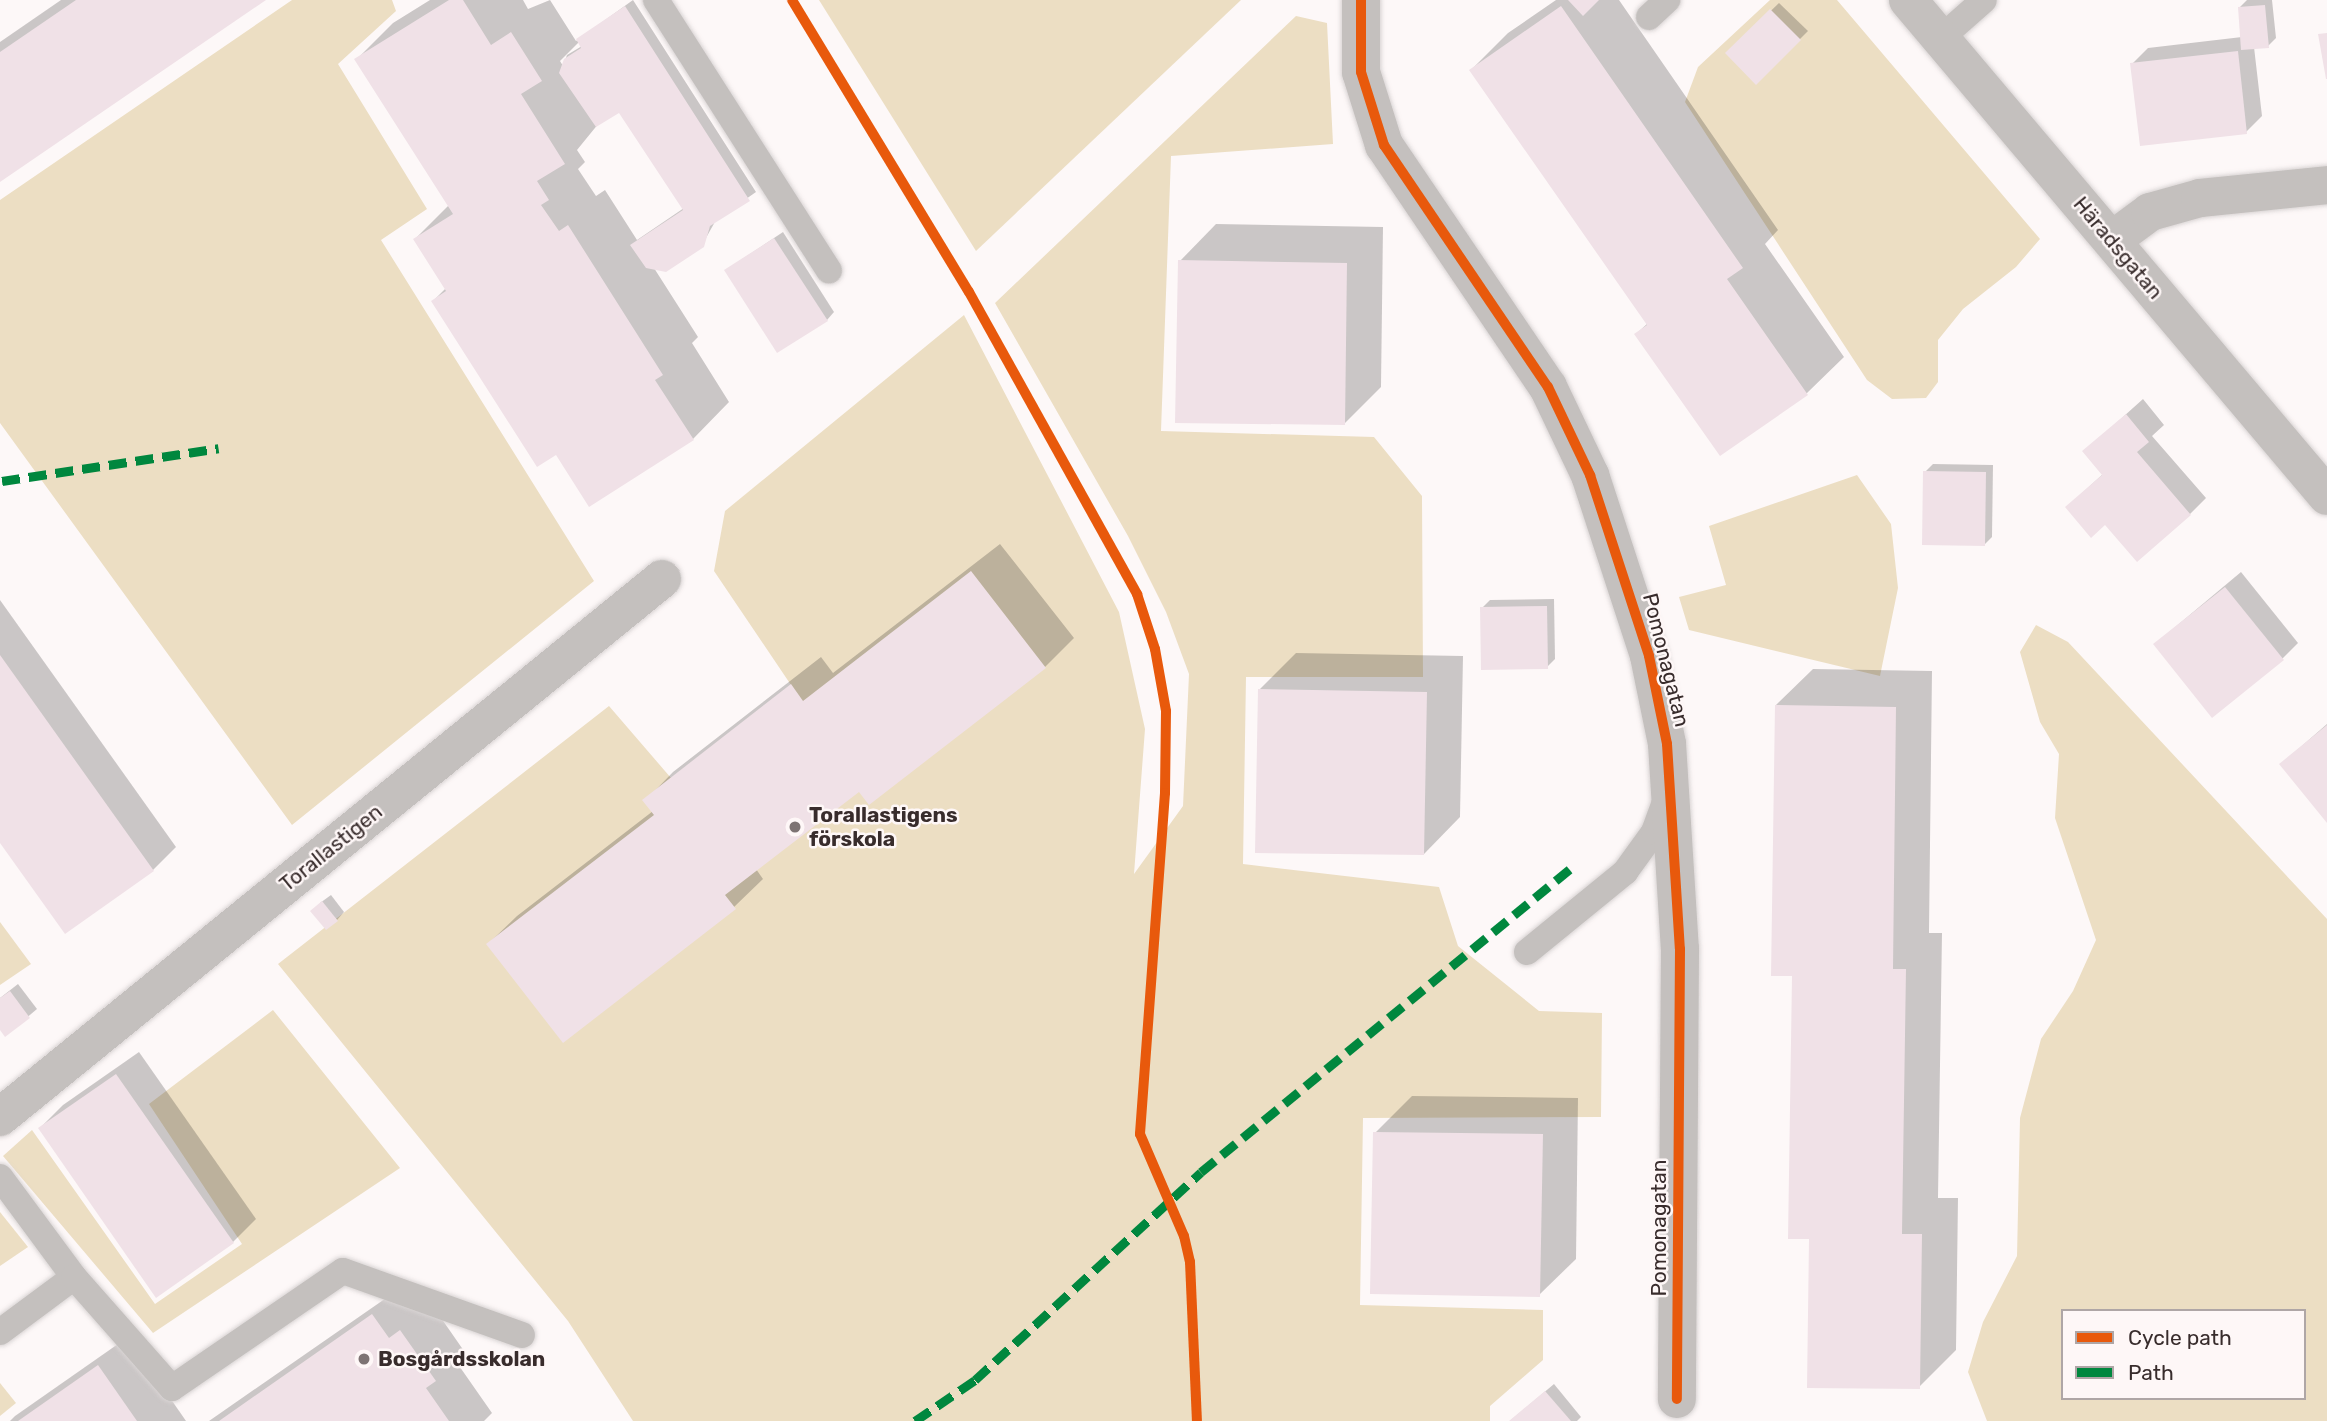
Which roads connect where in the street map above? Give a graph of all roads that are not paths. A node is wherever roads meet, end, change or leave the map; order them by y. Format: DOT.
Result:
graph roads {
  1 [pos="656,0"];
  2 [pos="1361,0"];
  3 [pos="1908,0"];
  4 [pos="1984,0"];
  5 [pos="1941,38"];
  6 [pos="2327,185"];
  7 [pos="2112,240"];
  8 [pos="829,270"];
  9 [pos="2327,496"];
  10 [pos="662,579"];
  11 [pos="1671,786"];
  12 [pos="1527,952"];
  13 [pos="0,1117"];
  14 [pos="0,1177"];
  15 [pos="74,1277"];
  16 [pos="0,1332"];
  17 [pos="522,1335"];
  18 [pos="1677,1398"];
  1 -- 8 [label="lane"];
  2 -- 11 [label="street, Pomonagatan"];
  3 -- 5 [label="street, Häradsgatan"];
  4 -- 5 [label="lane"];
  5 -- 7 [label="street, Häradsgatan"];
  6 -- 7 [label="street"];
  7 -- 9 [label="street, Häradsgatan"];
  10 -- 13 [label="street, Torallastigen"];
  11 -- 12 [label="lane"];
  11 -- 18 [label="street, Pomonagatan"];
  14 -- 15 [label="lane"];
  15 -- 16 [label="lane"];
  15 -- 17 [label="lane"];
}
